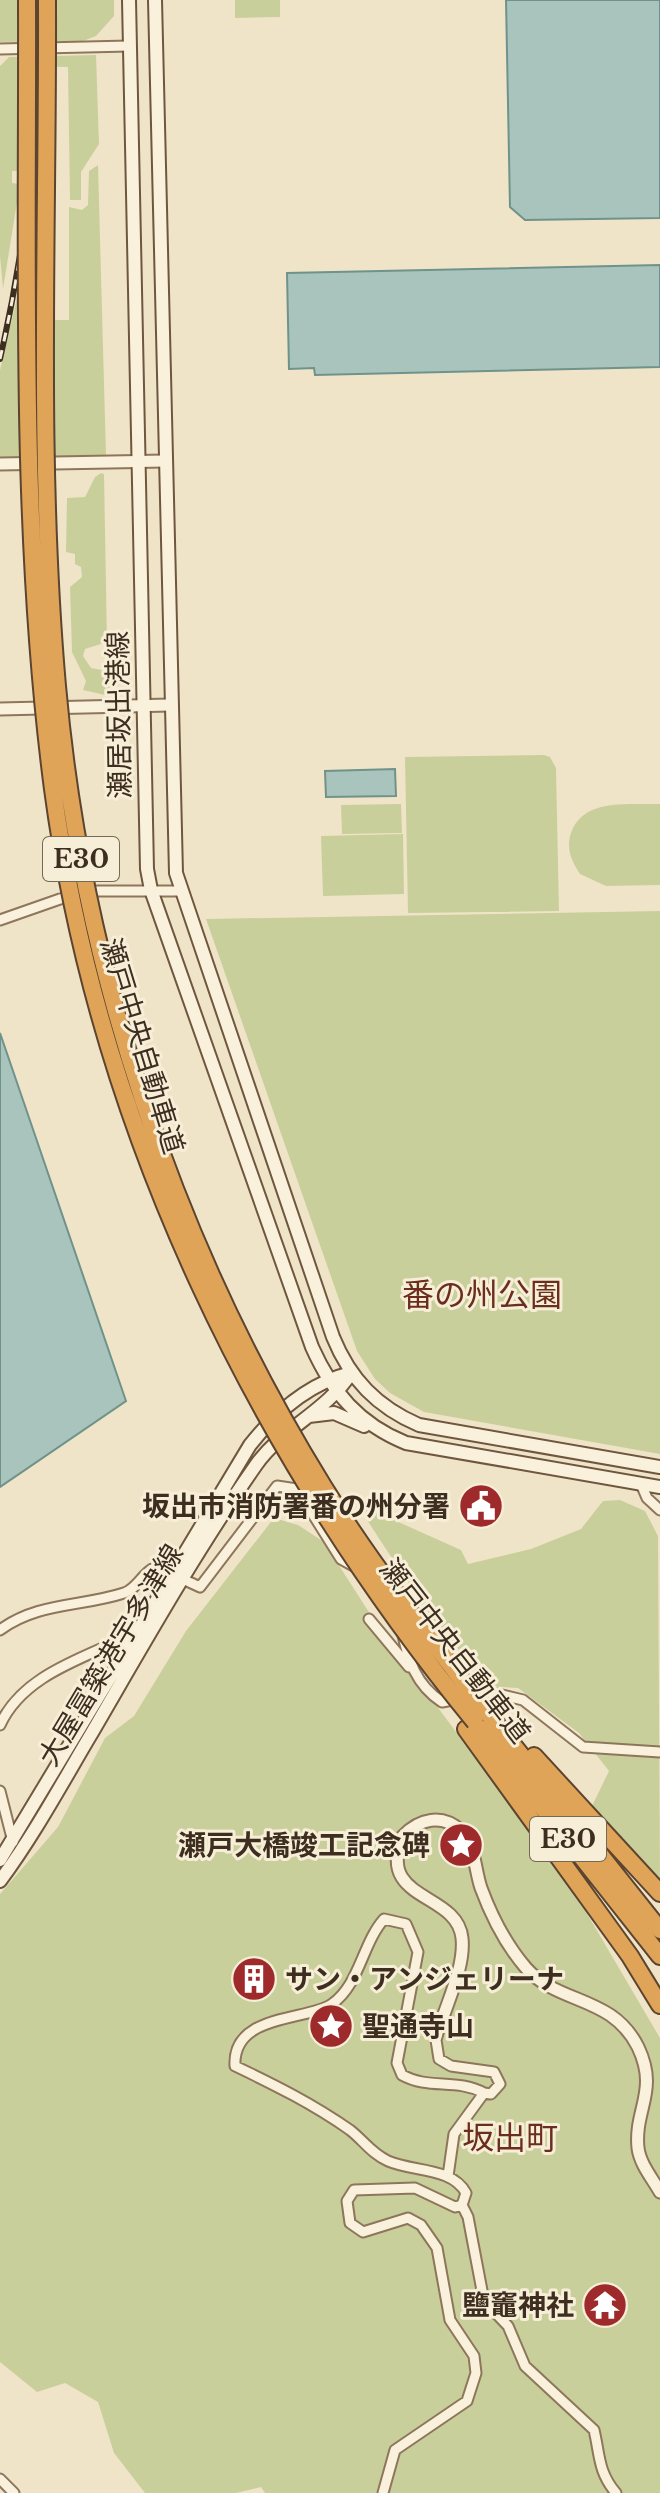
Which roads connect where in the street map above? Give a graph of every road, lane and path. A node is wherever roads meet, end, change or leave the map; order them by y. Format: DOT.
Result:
graph roads {
  1 [pos="27,0"];
  2 [pos="47,0"];
  3 [pos="129,0"];
  4 [pos="155,0"];
  5 [pos="129,46"];
  6 [pos="0,49"];
  7 [pos="138,461"];
  8 [pos="165,461"];
  9 [pos="0,464"];
  10 [pos="170,705"];
  11 [pos="143,706"];
  12 [pos="0,709"];
  13 [pos="151,890"];
  14 [pos="180,891"];
  15 [pos="0,920"];
  16 [pos="351,1373"];
  17 [pos="328,1379"];
  18 [pos="337,1395"];
  19 [pos="300,1420"];
  20 [pos="418,1447"];
  21 [pos="552,1449"];
  22 [pos="660,1467"];
  23 [pos="549,1469"];
  24 [pos="641,1484"];
  25 [pos="660,1487"];
  26 [pos="660,1510"];
  27 [pos="176,1577"];
  28 [pos="369,1619"];
  29 [pos="0,1630"];
  30 [pos="132,1641"];
  31 [pos="416,1676"];
  32 [pos="481,1720"];
  33 [pos="0,1725"];
  34 [pos="78,1744"];
  35 [pos="660,1752"];
  36 [pos="0,1791"];
  37 [pos="17,1846"];
  38 [pos="0,1860"];
  39 [pos="0,1881"];
  40 [pos="660,1893"];
  41 [pos="660,1930"];
  42 [pos="660,1956"];
  43 [pos="660,2005"];
  44 [pos="441,2023"];
  45 [pos="484,2093"];
  46 [pos="448,2176"];
  47 [pos="660,2192"];
  48 [pos="462,2205"];
  49 [pos="0,2479"];
  50 [pos="13,2493"];
  51 [pos="383,2493"];
  52 [pos="616,2493"];
  1 -- 32 [label="highway, 瀬戸中央自動車道 / E30, bridge"];
  2 -- 32 [label="highway, 瀬戸中央自動車道 / E30, bridge"];
  3 -- 5 [label="main road, 瀬居坂出港線"];
  4 -- 8 [label="main road, 瀬居坂出港線"];
  5 -- 6 [label="street"];
  5 -- 7 [label="main road, 瀬居坂出港線"];
  7 -- 8 [label="street"];
  7 -- 9 [label="street"];
  7 -- 11 [label="main road, 瀬居坂出港線"];
  8 -- 10 [label="main road, 瀬居坂出港線"];
  10 -- 11 [label="street"];
  10 -- 14 [label="main road, 瀬居坂出港線"];
  11 -- 12 [label="street"];
  11 -- 13 [label="main road, 瀬居坂出港線"];
  13 -- 14 [label="street"];
  13 -- 15 [label="street"];
  13 -- 17 [label="main road, 瀬居坂出港線"];
  14 -- 16 [label="main road, 瀬居坂出港線"];
  16 -- 17 [label="main road, 大屋冨築港宇多津線"];
  16 -- 18 [label="main road, 大屋冨築港宇多津線"];
  16 -- 21 [label="main road"];
  17 -- 18 [label="main road, 瀬居坂出港線"];
  17 -- 27 [label="main road, 大屋冨築港宇多津線"];
  18 -- 19 [label="main road, 大屋冨築港宇多津線"];
  18 -- 20 [label="main road"];
  19 -- 20 [label="main road"];
  19 -- 27 [label="main road, 大屋冨築港宇多津線"];
  20 -- 23 [label="main road"];
  21 -- 22 [label="main road"];
  21 -- 23 [label="main road"];
  23 -- 24 [label="main road"];
  24 -- 25 [label="main road"];
  24 -- 26 [label="street"];
  27 -- 29 [label="street"];
  27 -- 30 [label="main road, 大屋冨築港宇多津線"];
  27 -- 31 [label="street"];
  27 -- 34 [label="main road, 大屋冨築港宇多津線"];
  28 -- 31 [label="street"];
  30 -- 33 [label="street"];
  30 -- 34 [label="main road, 大屋冨築港宇多津線"];
  31 -- 35 [label="street"];
  32 -- 40 [label="highway"];
  32 -- 41 [label="highway, 瀬戸中央自動車道 / E30"];
  32 -- 42 [label="highway, 瀬戸中央自動車道 / E30"];
  32 -- 43 [label="highway"];
  34 -- 37 [label="main road, 大屋冨築港宇多津線"];
  36 -- 37 [label="street"];
  37 -- 38 [label="main road, 大屋冨築港宇多津線"];
  37 -- 39 [label="main road, 大屋冨築港宇多津線"];
  44 -- 45 [label="street"];
  44 -- 47 [label="street"];
  45 -- 46 [label="street"];
  45 -- 46 [label="street"];
  46 -- 48 [label="street"];
  48 -- 51 [label="street"];
  48 -- 52 [label="street"];
  49 -- 50 [label="street"];
}
